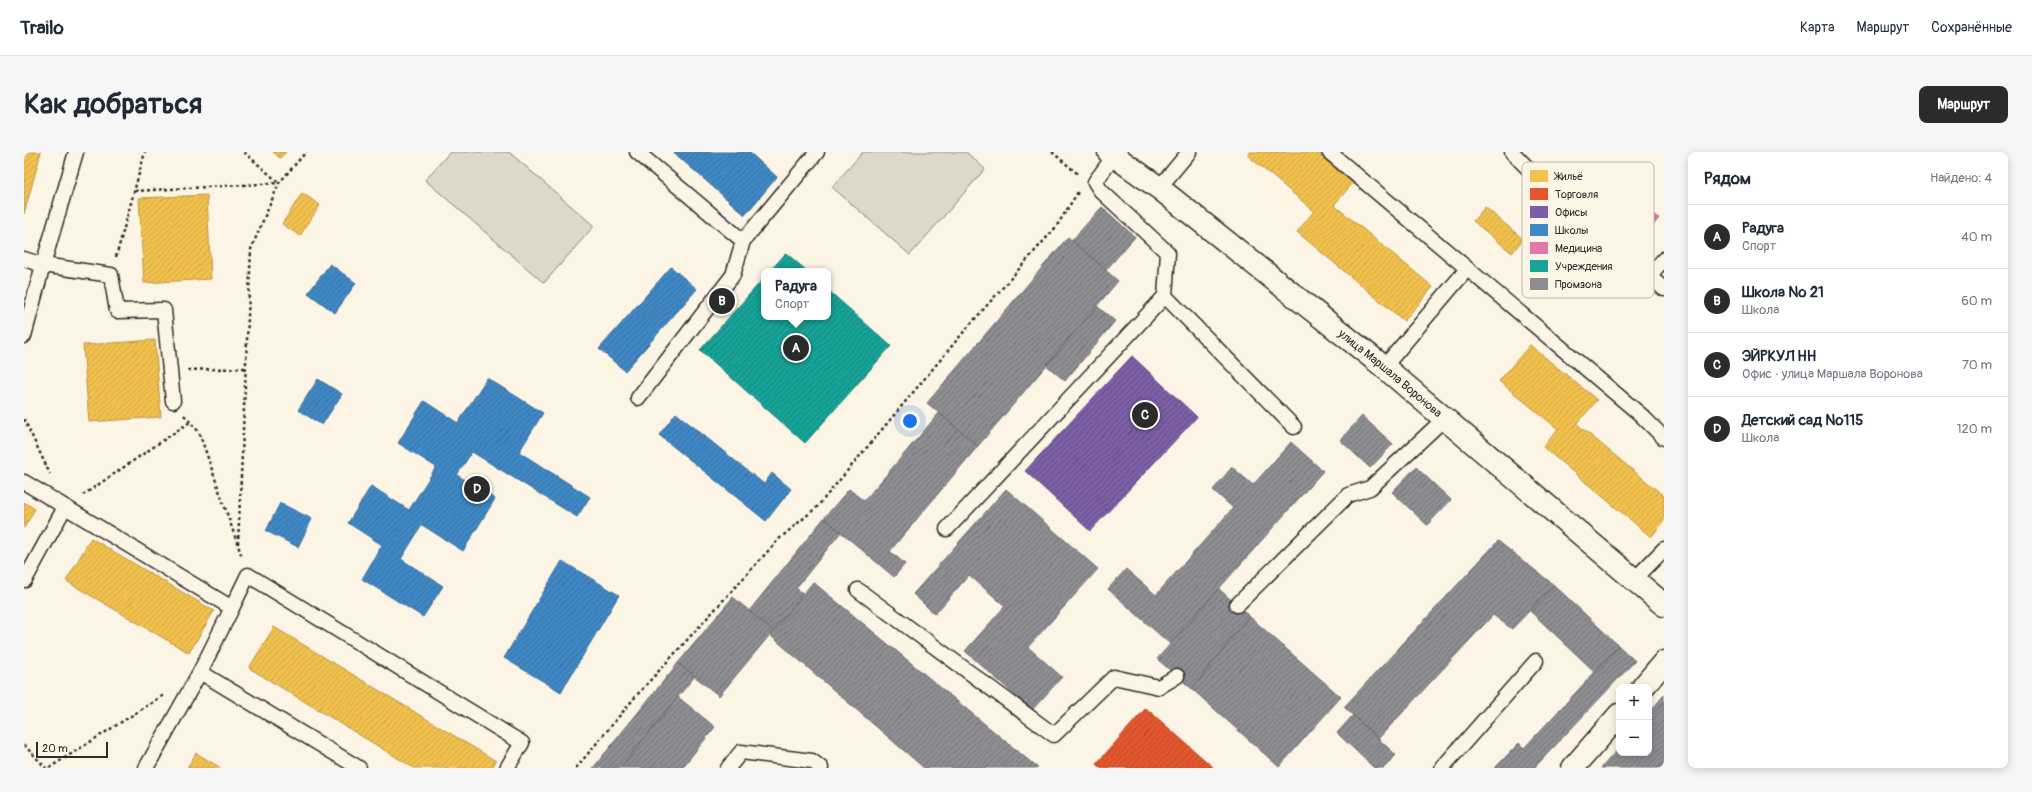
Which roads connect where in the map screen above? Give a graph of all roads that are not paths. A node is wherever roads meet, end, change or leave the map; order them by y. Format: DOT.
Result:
graph roads {
  1 [pos="76,152"];
  2 [pos="637,152"];
  3 [pos="817,152"];
  4 [pos="1189,152"];
  5 [pos="1329,152"];
  6 [pos="1512,152"];
  7 [pos="1111,154"];
  8 [pos="1522,162"];
  9 [pos="1159,188"];
  10 [pos="743,241"];
  11 [pos="24,259"];
  12 [pos="1664,259"];
  13 [pos="43,265"];
  14 [pos="1467,269"];
  15 [pos="1654,270"];
  16 [pos="1654,280"];
  17 [pos="1664,289"];
  18 [pos="1165,296"];
  19 [pos="24,336"];
  20 [pos="1384,367"];
  21 [pos="638,398"];
  22 [pos="173,401"];
  23 [pos="1444,419"];
  24 [pos="1294,427"];
  25 [pos="1664,438"];
  26 [pos="24,482"];
  27 [pos="65,507"];
  28 [pos="947,529"];
  29 [pos="1664,548"];
  30 [pos="25,580"];
  31 [pos="1634,580"];
  32 [pos="858,590"];
  33 [pos="1237,605"];
  34 [pos="1664,605"];
  35 [pos="232,608"];
  36 [pos="1536,661"];
  37 [pos="1664,662"];
  38 [pos="200,672"];
  39 [pos="1177,676"];
  40 [pos="1646,684"];
  41 [pos="1616,718"];
  42 [pos="146,768"];
  43 [pos="359,768"];
  44 [pos="507,768"];
  45 [pos="728,768"];
  46 [pos="821,768"];
  47 [pos="1442,768"];
  48 [pos="1573,768"];
  1 -- 13 [label="lane"];
  2 -- 10 [label="lane"];
  3 -- 10 [label="lane"];
  4 -- 9 [label="lane"];
  5 -- 14 [label="lane"];
  6 -- 8 [label="lane"];
  7 -- 9 [label="street, улица Маршала Воронова"];
  7 -- 18 [label="lane"];
  9 -- 20 [label="street, улица Маршала Воронова"];
  10 -- 21 [label="lane"];
  11 -- 13 [label="lane"];
  12 -- 15 [label="lane"];
  13 -- 19 [label="lane"];
  13 -- 22 [label="lane"];
  14 -- 20 [label="lane"];
  14 -- 25 [label="lane"];
  16 -- 17 [label="lane"];
  18 -- 24 [label="lane"];
  18 -- 28 [label="lane"];
  20 -- 23 [label="street, улица Маршала Воронова"];
  23 -- 31 [label="street, улица Маршала Воронова"];
  23 -- 33 [label="lane"];
  26 -- 27 [label="lane"];
  27 -- 30 [label="lane"];
  27 -- 35 [label="lane"];
  29 -- 31 [label="lane"];
  31 -- 34 [label="street, улица Маршала Воронова"];
  32 -- 39 [label="lane"];
  35 -- 38 [label="lane"];
  35 -- 44 [label="lane"];
  36 -- 47 [label="lane"];
  37 -- 40 [label="street"];
  38 -- 42 [label="lane"];
  38 -- 43 [label="lane"];
  41 -- 48 [label="street"];
  45 -- 46 [label="lane"];
}
